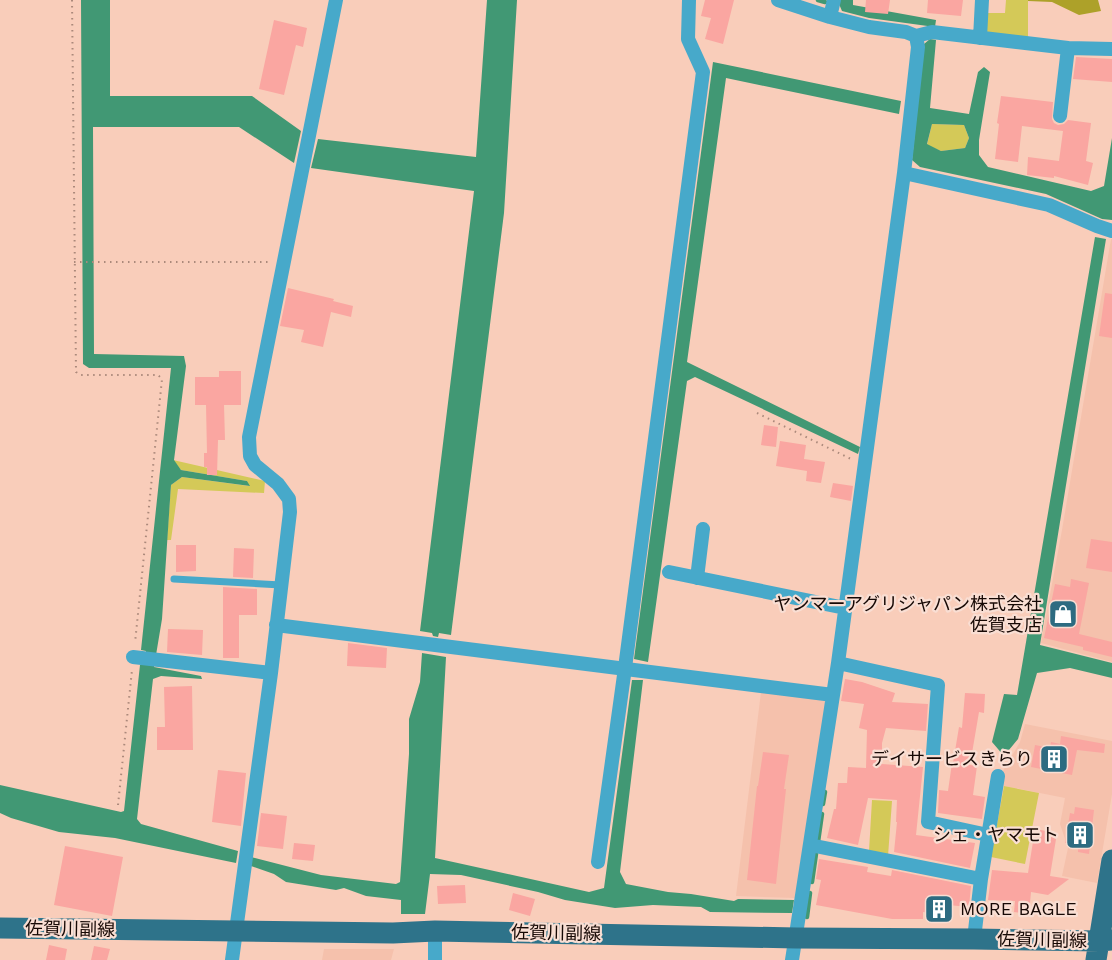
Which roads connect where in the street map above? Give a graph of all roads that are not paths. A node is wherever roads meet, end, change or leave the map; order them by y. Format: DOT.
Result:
graph roads {
  1 [pos="336,0"];
  2 [pos="689,0"];
  3 [pos="778,0"];
  4 [pos="834,0"];
  5 [pos="982,0"];
  6 [pos="830,17"];
  7 [pos="916,36"];
  8 [pos="980,38"];
  9 [pos="1068,48"];
  10 [pos="1112,49"];
  11 [pos="1060,116"];
  12 [pos="904,173"];
  13 [pos="1112,231"];
  14 [pos="703,529"];
  15 [pos="669,572"];
  16 [pos="697,578"];
  17 [pos="174,579"];
  18 [pos="281,585"];
  19 [pos="846,608"];
  20 [pos="276,625"];
  21 [pos="137,657"];
  22 [pos="838,663"];
  23 [pos="625,669"];
  24 [pos="271,673"];
  25 [pos="833,695"];
  26 [pos="998,776"];
  27 [pos="988,835"];
  28 [pos="810,845"];
  29 [pos="1112,860"];
  30 [pos="598,862"];
  31 [pos="981,879"];
  32 [pos="0,928"];
  33 [pos="236,931"];
  34 [pos="435,931"];
  35 [pos="796,938"];
  36 [pos="974,939"];
  37 [pos="1103,947"];
  38 [pos="232,960"];
  39 [pos="435,960"];
  40 [pos="792,960"];
  1 -- 18 [label="street"];
  2 -- 23 [label="street"];
  3 -- 6 [label="street"];
  4 -- 6 [label="street"];
  5 -- 8 [label="street"];
  6 -- 7 [label="street"];
  7 -- 8 [label="street"];
  7 -- 12 [label="street"];
  8 -- 9 [label="street"];
  9 -- 10 [label="street"];
  9 -- 11 [label="street"];
  12 -- 13 [label="street"];
  12 -- 19 [label="street"];
  14 -- 16 [label="street"];
  15 -- 16 [label="street"];
  16 -- 19 [label="street"];
  17 -- 18 [label="lane"];
  18 -- 20 [label="street"];
  19 -- 22 [label="street"];
  20 -- 23 [label="street"];
  20 -- 24 [label="street"];
  21 -- 24 [label="street"];
  22 -- 25 [label="street"];
  22 -- 27 [label="street"];
  23 -- 25 [label="street"];
  23 -- 30 [label="street"];
  24 -- 33 [label="street"];
  25 -- 28 [label="street"];
  26 -- 27 [label="street"];
  27 -- 31 [label="street"];
  28 -- 31 [label="street"];
  28 -- 35 [label="street"];
  29 -- 37 [label="main road"];
  31 -- 36 [label="street"];
  32 -- 33 [label="main road, 佐賀川副線"];
  33 -- 34 [label="main road, 佐賀川副線"];
  33 -- 38 [label="street"];
  34 -- 35 [label="main road, 佐賀川副線"];
  34 -- 39 [label="street"];
  35 -- 36 [label="main road, 佐賀川副線"];
  35 -- 40 [label="street"];
  36 -- 37 [label="main road, 佐賀川副線"];
}
